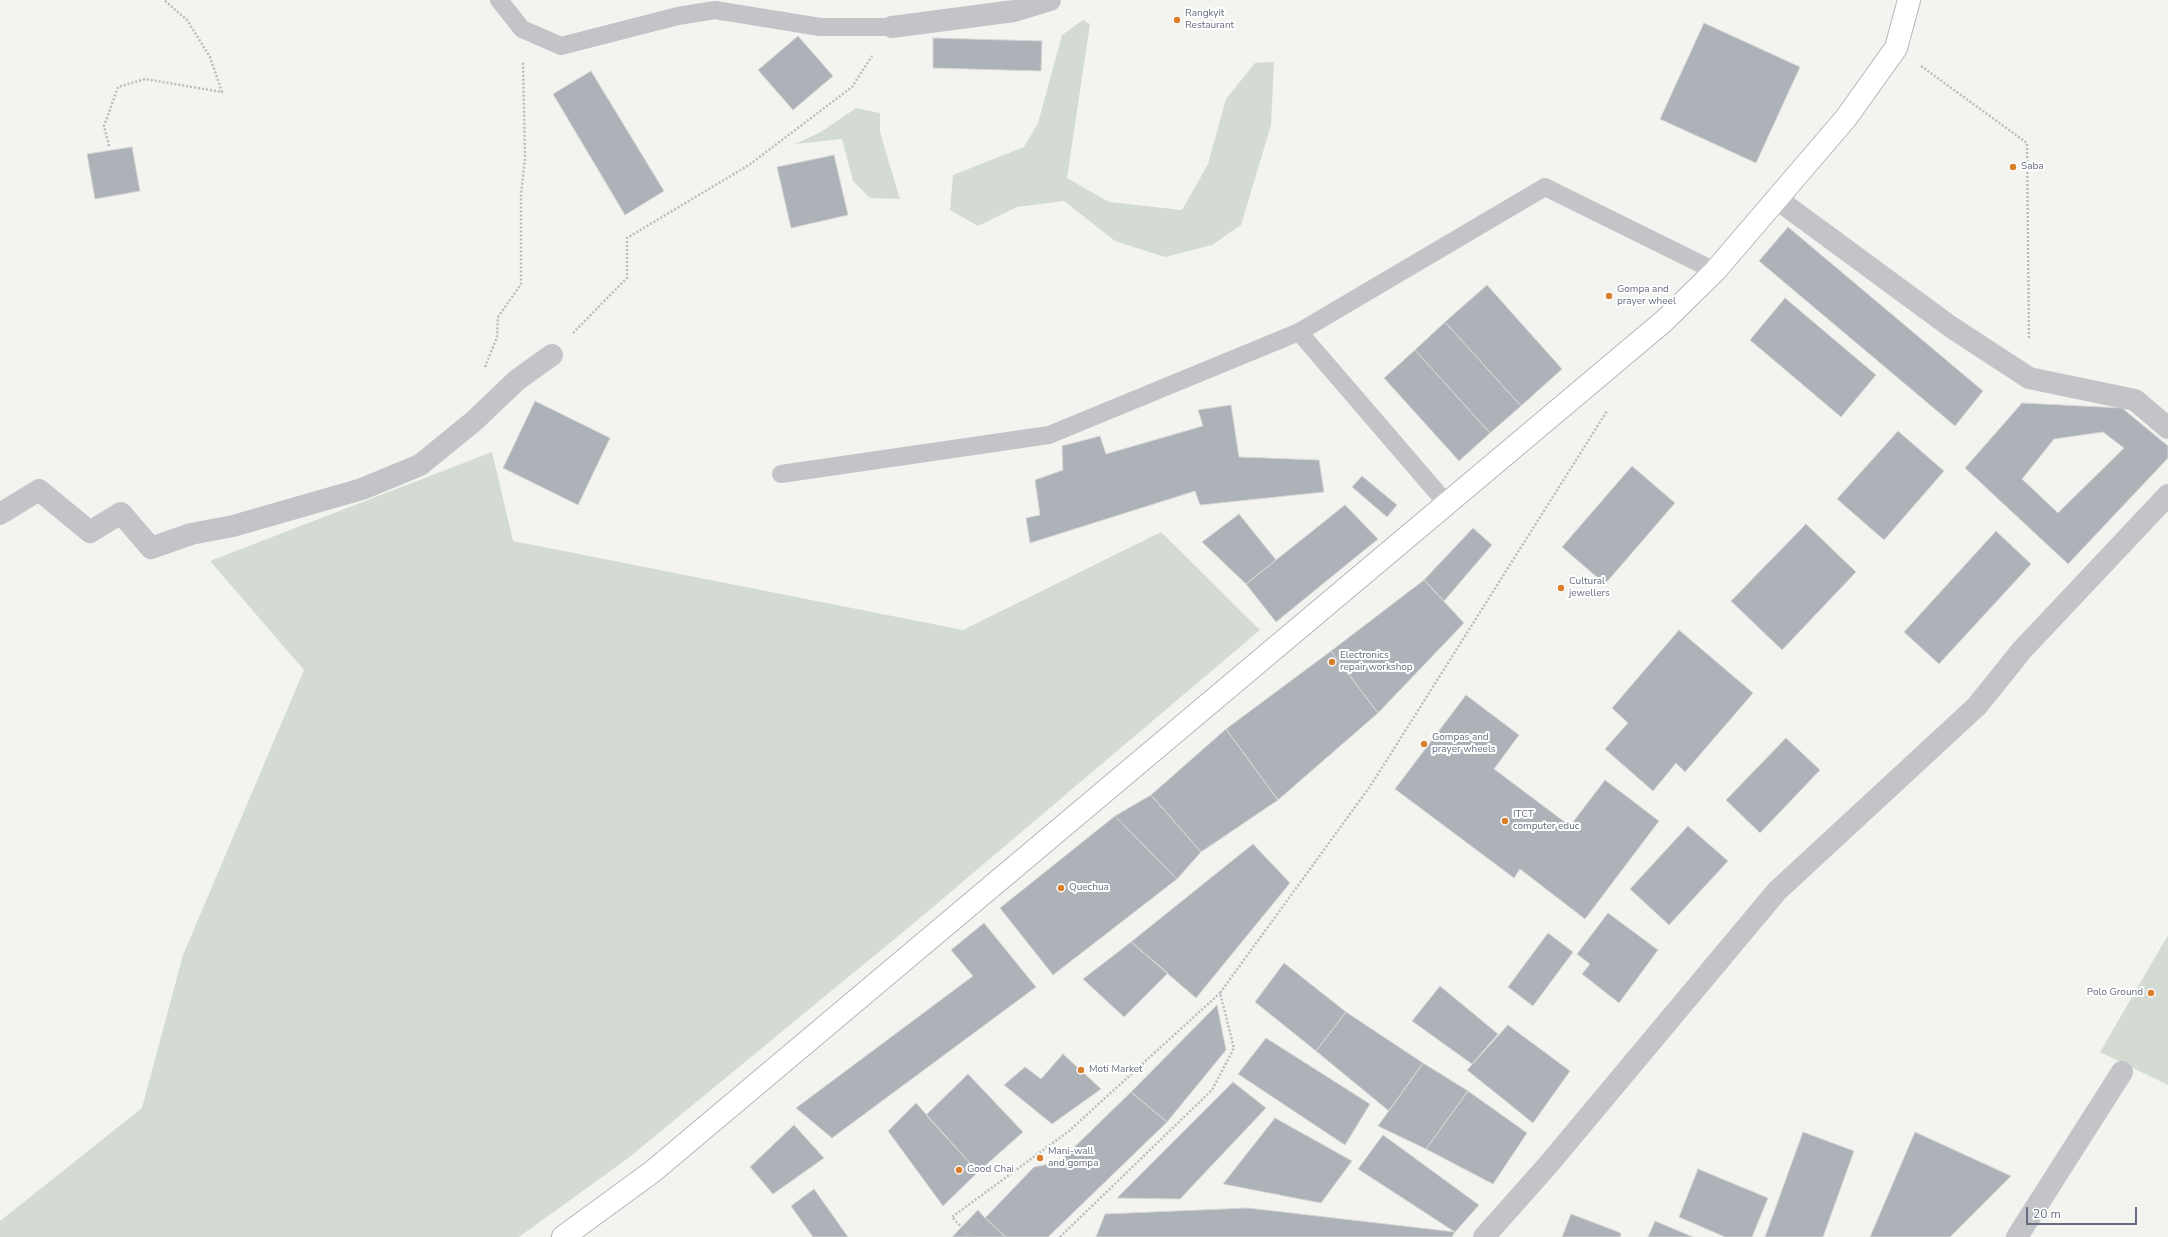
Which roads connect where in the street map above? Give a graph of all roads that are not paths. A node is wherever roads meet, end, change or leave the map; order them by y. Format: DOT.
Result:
graph roads {
  1 [pos="499,0"];
  2 [pos="1050,0"];
  3 [pos="1909,0"];
  4 [pos="892,27"];
  5 [pos="1777,199"];
  6 [pos="1715,271"];
  7 [pos="1299,332"];
  8 [pos="552,355"];
  9 [pos="2168,428"];
  10 [pos="781,474"];
  11 [pos="2168,496"];
  12 [pos="1447,504"];
  13 [pos="0,514"];
  14 [pos="2122,1072"];
  15 [pos="563,1237"];
  16 [pos="1484,1237"];
  17 [pos="2017,1237"];
  1 -- 4 [label="lane"];
  2 -- 4 [label="street"];
  3 -- 5 [label="main road"];
  5 -- 6 [label="main road"];
  5 -- 9 [label="street"];
  6 -- 7 [label="lane"];
  6 -- 12 [label="main road"];
  7 -- 10 [label="lane"];
  7 -- 12 [label="lane"];
  8 -- 13 [label="street"];
  11 -- 16 [label="street"];
  12 -- 15 [label="main road"];
  14 -- 17 [label="street"];
}
